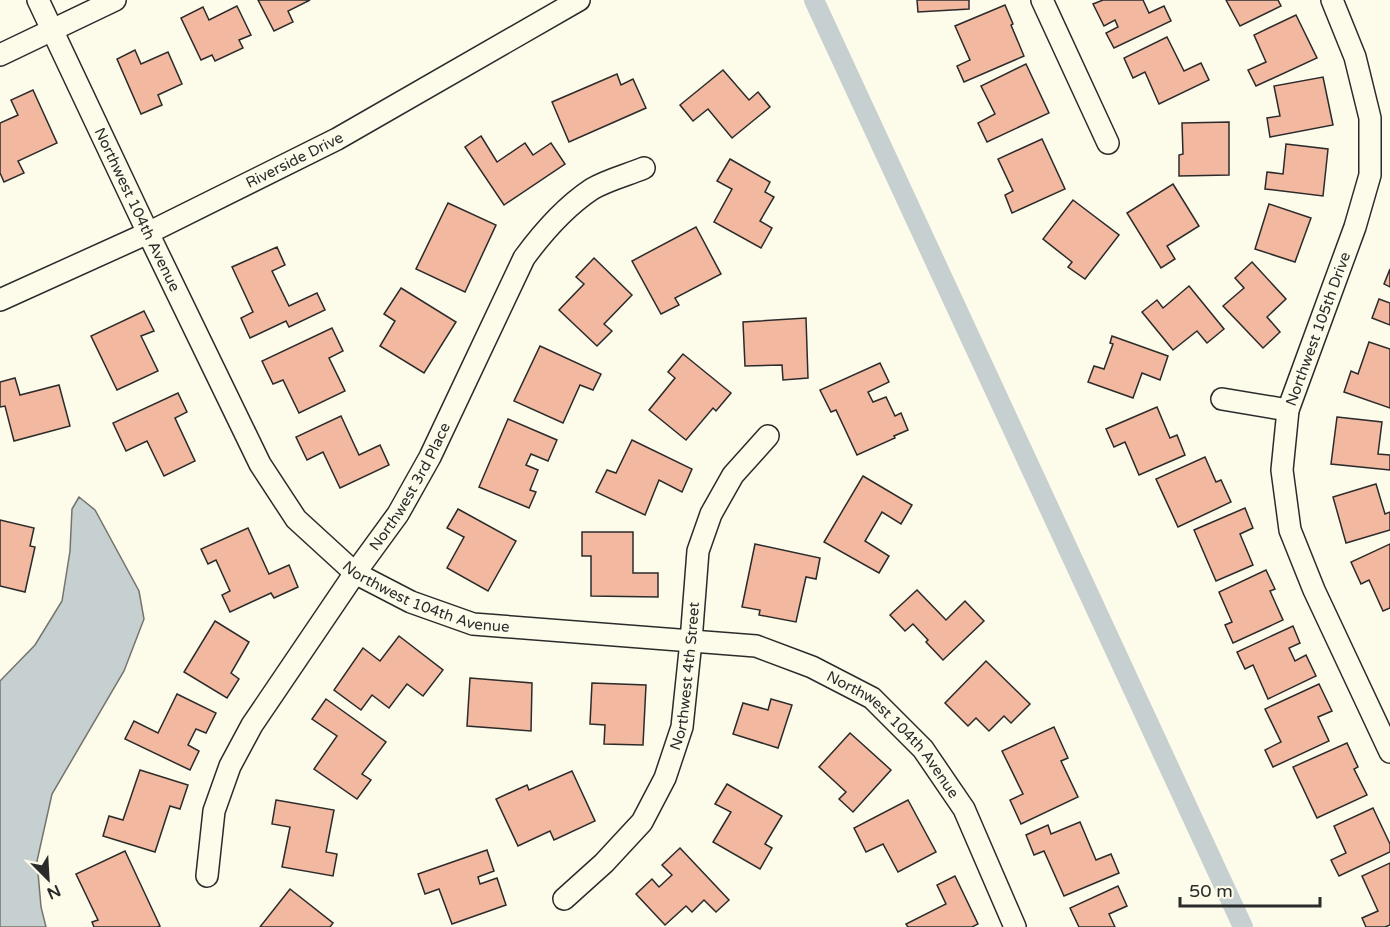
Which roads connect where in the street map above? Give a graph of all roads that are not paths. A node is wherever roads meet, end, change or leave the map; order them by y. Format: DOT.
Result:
graph roads {
  1 [pos="38,0"];
  2 [pos="115,0"];
  3 [pos="579,0"];
  4 [pos="1042,0"];
  5 [pos="1335,1"];
  6 [pos="53,31"];
  7 [pos="0,55"];
  8 [pos="1108,143"];
  9 [pos="644,168"];
  10 [pos="148,233"];
  11 [pos="0,300"];
  12 [pos="1222,399"];
  13 [pos="1288,410"];
  14 [pos="768,436"];
  15 [pos="355,573"];
  16 [pos="691,641"];
  17 [pos="1390,752"];
  18 [pos="207,876"];
  19 [pos="564,899"];
  20 [pos="1015,927"];
  1 -- 6 [label="street, Northwest 104th Avenue"];
  2 -- 6 [label="street"];
  3 -- 10 [label="street, Riverside Drive"];
  4 -- 8 [label="street"];
  5 -- 13 [label="street, Northwest 105th Drive"];
  6 -- 7 [label="street"];
  6 -- 10 [label="street, Northwest 104th Avenue"];
  9 -- 15 [label="street, Northwest 3rd Place"];
  10 -- 11 [label="street, Riverside Drive"];
  10 -- 15 [label="street, Northwest 104th Avenue"];
  12 -- 13 [label="street"];
  13 -- 17 [label="street, Northwest 105th Drive"];
  14 -- 16 [label="street, Northwest 4th Street"];
  15 -- 16 [label="street, Northwest 104th Avenue"];
  15 -- 18 [label="street, Northwest 3rd Place"];
  16 -- 19 [label="street, Northwest 4th Street"];
  16 -- 20 [label="street, Northwest 104th Avenue"];
}
